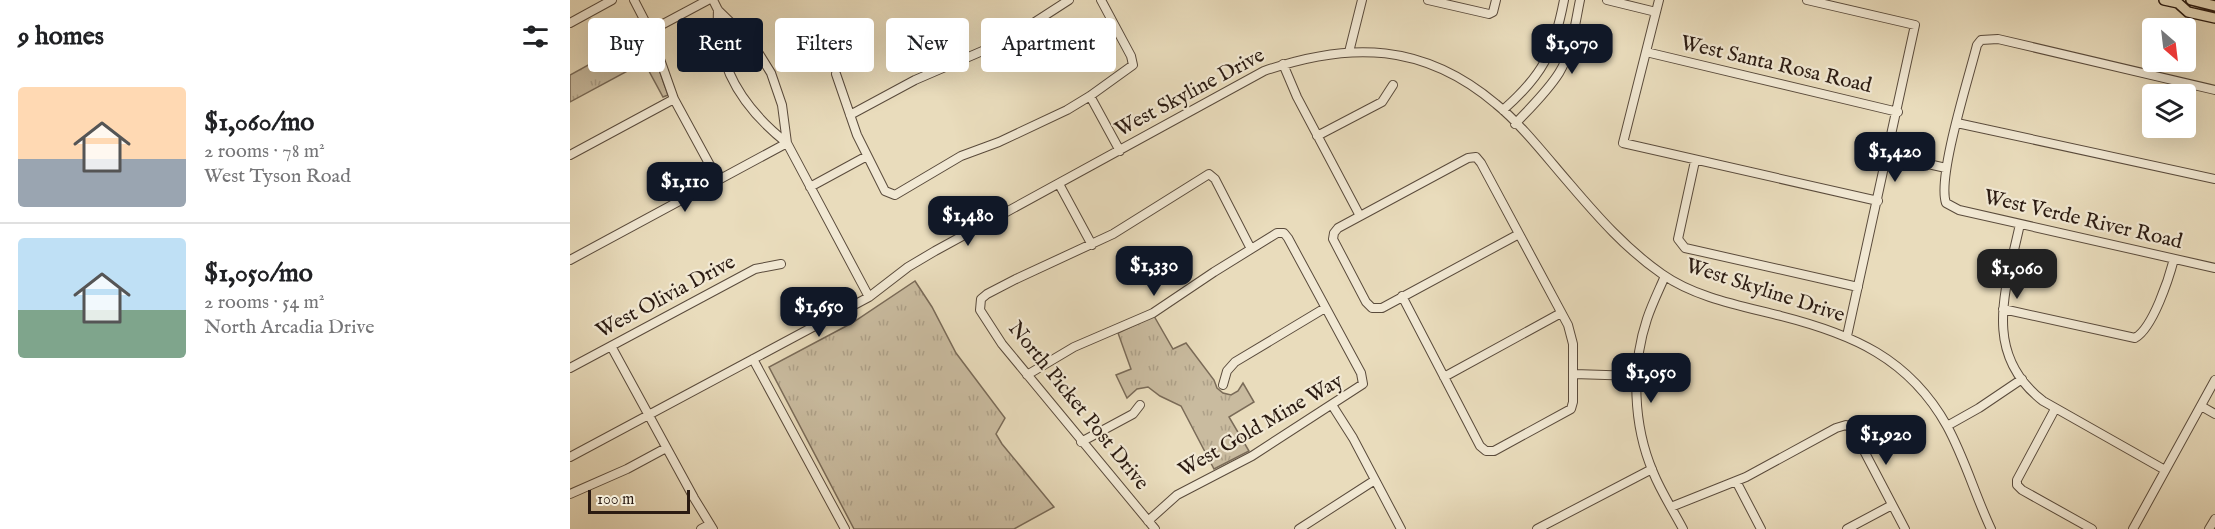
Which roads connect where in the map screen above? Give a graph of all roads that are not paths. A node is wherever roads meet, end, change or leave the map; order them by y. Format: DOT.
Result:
graph roads {
  1 [pos="612,0"];
  2 [pos="634,0"];
  3 [pos="708,0"];
  4 [pos="714,0"];
  5 [pos="1069,0"];
  6 [pos="1101,0"];
  7 [pos="1362,0"];
  8 [pos="1428,0"];
  9 [pos="1496,0"];
  10 [pos="1564,0"];
  11 [pos="1580,0"];
  12 [pos="1607,0"];
  13 [pos="1659,0"];
  14 [pos="1807,0"];
  15 [pos="2164,0"];
  16 [pos="2190,0"];
  17 [pos="2178,3"];
  18 [pos="2215,6"];
  19 [pos="718,10"];
  20 [pos="1656,12"];
  21 [pos="643,18"];
  22 [pos="2215,18"];
  23 [pos="570,23"];
  24 [pos="665,23"];
  25 [pos="1349,52"];
  26 [pos="1646,52"];
  27 [pos="1284,64"];
  28 [pos="664,72"];
  29 [pos="836,74"];
  30 [pos="1394,85"];
  31 [pos="2215,90"];
  32 [pos="1090,96"];
  33 [pos="674,99"];
  34 [pos="1503,110"];
  35 [pos="1898,112"];
  36 [pos="850,115"];
  37 [pos="1957,123"];
  38 [pos="1515,124"];
  39 [pos="1317,136"];
  40 [pos="787,143"];
  41 [pos="1120,151"];
  42 [pos="570,154"];
  43 [pos="1888,155"];
  44 [pos="867,156"];
  45 [pos="1695,161"];
  46 [pos="1946,168"];
  47 [pos="2215,179"];
  48 [pos="718,180"];
  49 [pos="1059,184"];
  50 [pos="810,187"];
  51 [pos="1878,201"];
  52 [pos="1360,216"];
  53 [pos="2020,224"];
  54 [pos="1519,234"];
  55 [pos="1092,245"];
  56 [pos="1251,249"];
  57 [pos="2174,259"];
  58 [pos="570,260"];
  59 [pos="782,264"];
  60 [pos="2215,268"];
  61 [pos="1665,276"];
  62 [pos="1858,287"];
  63 [pos="1402,296"];
  64 [pos="869,297"];
  65 [pos="1325,308"];
  66 [pos="2003,309"];
  67 [pos="1561,313"];
  68 [pos="1847,336"];
  69 [pos="612,346"];
  70 [pos="753,359"];
  71 [pos="570,368"];
  72 [pos="1574,374"];
  73 [pos="1027,375"];
  74 [pos="1443,376"];
  75 [pos="1637,376"];
  76 [pos="2022,379"];
  77 [pos="2215,380"];
  78 [pos="1223,385"];
  79 [pos="1140,405"];
  80 [pos="1332,405"];
  81 [pos="2200,406"];
  82 [pos="2055,409"];
  83 [pos="2215,414"];
  84 [pos="649,415"];
  85 [pos="1947,426"];
  86 [pos="1081,442"];
  87 [pos="666,448"];
  88 [pos="570,457"];
  89 [pos="1652,469"];
  90 [pos="2165,470"];
  91 [pos="1375,480"];
  92 [pos="1736,482"];
  93 [pos="570,494"];
  94 [pos="1892,505"];
  95 [pos="1671,507"];
  96 [pos="2215,519"];
  97 [pos="1148,521"];
  98 [pos="712,526"];
  99 [pos="701,529"];
  100 [pos="845,529"];
  101 [pos="1155,529"];
  102 [pos="1299,529"];
  103 [pos="1401,529"];
  104 [pos="1537,529"];
  105 [pos="1683,529"];
  106 [pos="1761,529"];
  107 [pos="1847,529"];
  108 [pos="1905,529"];
  109 [pos="1992,529"];
  110 [pos="2092,529"];
  111 [pos="2133,529"];
  112 [pos="2209,529"];
  1 -- 23 [label="street"];
  2 -- 21 [label="street"];
  3 -- 24 [label="street"];
  4 -- 19 [label="street"];
  5 -- 36 [label="street"];
  6 -- 32 [label="street"];
  7 -- 25 [label="street"];
  8 -- 9 [label="street"];
  10 -- 34 [label="street"];
  11 -- 38 [label="street"];
  12 -- 20 [label="street"];
  13 -- 20 [label="street"];
  14 -- 35 [label="street"];
  15 -- 17 [label="main road"];
  16 -- 17 [label="main road"];
  16 -- 18 [label="main road"];
  17 -- 22 [label="main road"];
  19 -- 40 [label="street"];
  19 -- 40 [label="street"];
  20 -- 26 [label="street"];
  25 -- 27 [label="street, West Skyline Drive"];
  25 -- 34 [label="street, West Skyline Drive"];
  26 -- 35 [label="street, West Santa Rosa Road"];
  26 -- 45 [label="street"];
  27 -- 39 [label="street"];
  27 -- 41 [label="street, West Skyline Drive"];
  28 -- 33 [label="street"];
  29 -- 36 [label="street"];
  30 -- 39 [label="street"];
  31 -- 37 [label="street"];
  32 -- 41 [label="street"];
  32 -- 44 [label="street"];
  33 -- 42 [label="street"];
  33 -- 48 [label="street"];
  34 -- 38 [label="street, West Skyline Drive"];
  35 -- 43 [label="street"];
  36 -- 44 [label="street"];
  37 -- 46 [label="street"];
  37 -- 47 [label="street"];
  38 -- 61 [label="street, West Skyline Drive"];
  39 -- 52 [label="street"];
  40 -- 48 [label="street"];
  40 -- 50 [label="street"];
  41 -- 49 [label="street, West Skyline Drive"];
  43 -- 46 [label="street"];
  43 -- 51 [label="street"];
  44 -- 50 [label="street"];
  45 -- 51 [label="street"];
  45 -- 62 [label="street"];
  46 -- 53 [label="street, West Verde River Road"];
  48 -- 58 [label="street"];
  49 -- 55 [label="street"];
  49 -- 64 [label="street, West Skyline Drive"];
  50 -- 64 [label="street"];
  51 -- 62 [label="street"];
  52 -- 54 [label="street"];
  52 -- 63 [label="street"];
  53 -- 57 [label="street, West Verde River Road"];
  53 -- 66 [label="street"];
  54 -- 63 [label="street"];
  54 -- 67 [label="street"];
  55 -- 56 [label="street"];
  55 -- 73 [label="street, North Picket Post Drive"];
  56 -- 65 [label="street"];
  56 -- 73 [label="street"];
  57 -- 60 [label="street, West Verde River Road"];
  57 -- 66 [label="street"];
  59 -- 69 [label="street, West Olivia Drive"];
  61 -- 68 [label="street, West Skyline Drive"];
  61 -- 75 [label="street"];
  62 -- 68 [label="street"];
  63 -- 74 [label="street"];
  64 -- 70 [label="street, West Skyline Drive"];
  65 -- 78 [label="street"];
  65 -- 80 [label="street, West Gold Mine Way"];
  66 -- 76 [label="street"];
  67 -- 72 [label="street"];
  67 -- 74 [label="street"];
  68 -- 85 [label="street, West Skyline Drive"];
  69 -- 71 [label="street, West Olivia Drive"];
  69 -- 84 [label="street"];
  70 -- 84 [label="street, West Skyline Drive"];
  70 -- 100 [label="street"];
  72 -- 74 [label="street"];
  72 -- 75 [label="street"];
  73 -- 86 [label="street, North Picket Post Drive"];
  75 -- 89 [label="street"];
  76 -- 82 [label="street"];
  76 -- 85 [label="street"];
  77 -- 81 [label="street"];
  79 -- 86 [label="street"];
  80 -- 91 [label="street"];
  80 -- 97 [label="street, West Gold Mine Way"];
  81 -- 83 [label="street"];
  81 -- 90 [label="street"];
  82 -- 90 [label="street"];
  82 -- 110 [label="street"];
  84 -- 87 [label="street"];
  84 -- 88 [label="street, West Skyline Drive"];
  85 -- 109 [label="street, West Skyline Drive"];
  86 -- 97 [label="street, North Picket Post Drive"];
  87 -- 93 [label="street"];
  87 -- 98 [label="street"];
  89 -- 95 [label="street"];
  89 -- 104 [label="street"];
  90 -- 111 [label="street"];
  91 -- 102 [label="street"];
  91 -- 103 [label="street"];
  92 -- 94 [label="street"];
  92 -- 95 [label="street"];
  92 -- 106 [label="street"];
  94 -- 107 [label="street"];
  94 -- 108 [label="street"];
  95 -- 105 [label="street"];
  96 -- 112 [label="street"];
  97 -- 101 [label="street, North Picket Post Drive"];
  98 -- 99 [label="street"];
}
